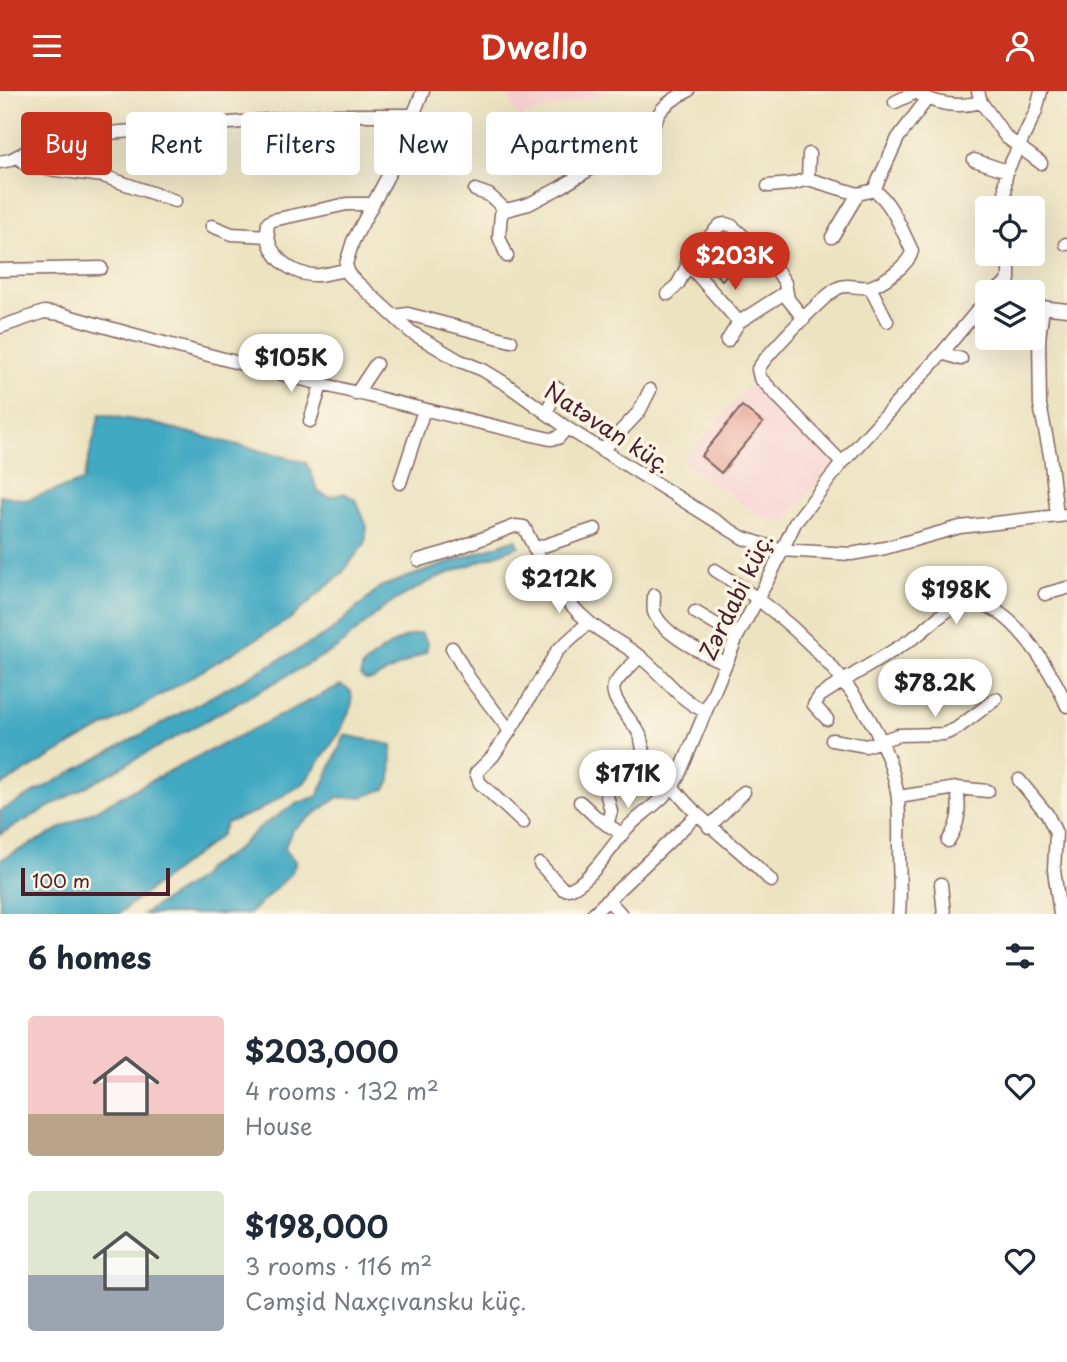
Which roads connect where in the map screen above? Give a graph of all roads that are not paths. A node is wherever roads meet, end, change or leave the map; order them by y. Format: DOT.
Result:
graph roads {
  1 [pos="423,91"];
  2 [pos="688,91"];
  3 [pos="1041,91"];
  4 [pos="919,94"];
  5 [pos="980,97"];
  6 [pos="895,102"];
  7 [pos="413,112"];
  8 [pos="374,115"];
  9 [pos="1018,149"];
  10 [pos="809,153"];
  11 [pos="18,156"];
  12 [pos="974,160"];
  13 [pos="0,162"];
  14 [pos="1041,163"];
  15 [pos="1007,171"];
  16 [pos="388,175"];
  17 [pos="808,179"];
  18 [pos="768,186"];
  19 [pos="475,190"];
  20 [pos="874,190"];
  21 [pos="858,194"];
  22 [pos="1006,196"];
  23 [pos="175,201"];
  24 [pos="372,204"];
  25 [pos="506,210"];
  26 [pos="212,226"];
  27 [pos="268,236"];
  28 [pos="832,237"];
  29 [pos="507,256"];
  30 [pos="687,263"];
  31 [pos="101,268"];
  32 [pos="0,270"];
  33 [pos="347,270"];
  34 [pos="870,287"];
  35 [pos="786,292"];
  36 [pos="668,294"];
  37 [pos="1045,308"];
  38 [pos="1067,310"];
  39 [pos="975,313"];
  40 [pos="394,316"];
  41 [pos="804,319"];
  42 [pos="887,321"];
  43 [pos="739,322"];
  44 [pos="0,327"];
  45 [pos="511,341"];
  46 [pos="727,341"];
  47 [pos="1039,350"];
  48 [pos="942,353"];
  49 [pos="961,359"];
  50 [pos="376,364"];
  51 [pos="321,384"];
  52 [pos="558,388"];
  53 [pos="650,390"];
  54 [pos="356,394"];
  55 [pos="425,410"];
  56 [pos="546,413"];
  57 [pos="310,421"];
  58 [pos="567,428"];
  59 [pos="602,451"];
  60 [pos="842,463"];
  61 [pos="400,483"];
  62 [pos="1062,515"];
  63 [pos="595,529"];
  64 [pos="534,549"];
  65 [pos="781,550"];
  66 [pos="419,560"];
  67 [pos="715,570"];
  68 [pos="930,577"];
  69 [pos="1067,588"];
  70 [pos="1045,594"];
  71 [pos="654,596"];
  72 [pos="758,597"];
  73 [pos="963,603"];
  74 [pos="695,612"];
  75 [pos="589,622"];
  76 [pos="737,638"];
  77 [pos="452,648"];
  78 [pos="640,656"];
  79 [pos="726,663"];
  80 [pos="844,680"];
  81 [pos="996,699"];
  82 [pos="1067,706"];
  83 [pos="705,711"];
  84 [pos="827,719"];
  85 [pos="510,731"];
  86 [pos="832,740"];
  87 [pos="881,740"];
  88 [pos="645,758"];
  89 [pos="1020,780"];
  90 [pos="673,787"];
  91 [pos="957,788"];
  92 [pos="988,791"];
  93 [pos="744,792"];
  94 [pos="607,796"];
  95 [pos="898,797"];
  96 [pos="580,802"];
  97 [pos="697,815"];
  98 [pos="523,823"];
  99 [pos="607,825"];
  100 [pos="709,827"];
  101 [pos="622,834"];
  102 [pos="948,841"];
  103 [pos="540,864"];
  104 [pos="771,881"];
  105 [pos="941,884"];
  106 [pos="609,901"];
  107 [pos="593,914"];
  108 [pos="621,914"];
  109 [pos="899,914"];
  110 [pos="944,914"];
  111 [pos="1060,914"];
  1 -- 7 [label="street"];
  2 -- 25 [label="street"];
  3 -- 9 [label="street"];
  4 -- 5 [label="street"];
  4 -- 6 [label="street"];
  4 -- 20 [label="street"];
  5 -- 9 [label="street"];
  8 -- 11 [label="street"];
  9 -- 14 [label="street"];
  9 -- 15 [label="street"];
  10 -- 17 [label="street"];
  11 -- 13 [label="street"];
  11 -- 23 [label="street"];
  12 -- 15 [label="street"];
  15 -- 22 [label="street"];
  16 -- 24 [label="street"];
  17 -- 18 [label="street"];
  17 -- 21 [label="street"];
  19 -- 25 [label="street"];
  20 -- 21 [label="street"];
  20 -- 34 [label="street"];
  21 -- 28 [label="street"];
  24 -- 27 [label="street"];
  24 -- 33 [label="street"];
  25 -- 29 [label="street"];
  26 -- 27 [label="street"];
  27 -- 33 [label="street"];
  30 -- 35 [label="street"];
  30 -- 36 [label="street"];
  30 -- 43 [label="street"];
  31 -- 32 [label="street"];
  33 -- 40 [label="street, Natəvan küç."];
  34 -- 41 [label="street"];
  34 -- 42 [label="street"];
  35 -- 41 [label="street"];
  35 -- 43 [label="street"];
  37 -- 38 [label="street"];
  39 -- 48 [label="street, Zərdabi küç."];
  40 -- 45 [label="street"];
  40 -- 56 [label="street, Natəvan küç."];
  41 -- 60 [label="street"];
  43 -- 46 [label="street"];
  44 -- 51 [label="street"];
  47 -- 62 [label="street"];
  48 -- 49 [label="street"];
  48 -- 60 [label="street, Zərdabi küç."];
  50 -- 54 [label="street"];
  51 -- 54 [label="street"];
  51 -- 57 [label="street"];
  52 -- 56 [label="street"];
  53 -- 59 [label="street"];
  54 -- 55 [label="street"];
  55 -- 58 [label="street"];
  55 -- 61 [label="street"];
  56 -- 58 [label="street, Natəvan küç."];
  58 -- 59 [label="street, Natəvan küç."];
  59 -- 65 [label="street, Natəvan küç."];
  60 -- 65 [label="street, Zərdabi küç."];
  62 -- 65 [label="street, Natəvan küç."];
  63 -- 64 [label="street"];
  64 -- 66 [label="street"];
  64 -- 75 [label="street"];
  65 -- 72 [label="street, Zərdabi küç."];
  67 -- 72 [label="street"];
  68 -- 73 [label="street"];
  69 -- 70 [label="street"];
  71 -- 79 [label="street"];
  72 -- 76 [label="street, Zərdabi küç."];
  72 -- 80 [label="street"];
  73 -- 80 [label="street"];
  73 -- 82 [label="street"];
  74 -- 76 [label="street"];
  75 -- 78 [label="street"];
  75 -- 85 [label="street"];
  76 -- 79 [label="street, Zərdabi küç."];
  77 -- 85 [label="street"];
  78 -- 83 [label="street"];
  78 -- 88 [label="street"];
  79 -- 83 [label="street, Zərdabi küç."];
  80 -- 84 [label="street"];
  80 -- 87 [label="street"];
  81 -- 87 [label="street"];
  83 -- 90 [label="street, Zərdabi küç."];
  85 -- 98 [label="street"];
  86 -- 87 [label="street"];
  87 -- 95 [label="street"];
  89 -- 111 [label="street"];
  90 -- 97 [label="street"];
  90 -- 101 [label="street, Zərdabi küç."];
  91 -- 92 [label="street"];
  91 -- 95 [label="street"];
  91 -- 102 [label="street"];
  93 -- 100 [label="street"];
  94 -- 99 [label="street"];
  95 -- 109 [label="street"];
  96 -- 99 [label="street"];
  97 -- 100 [label="street"];
  97 -- 106 [label="street"];
  99 -- 101 [label="street"];
  100 -- 104 [label="street"];
  101 -- 103 [label="street, Zərdabi küç."];
  105 -- 110 [label="street"];
  106 -- 107 [label="street"];
  106 -- 108 [label="street"];
}
